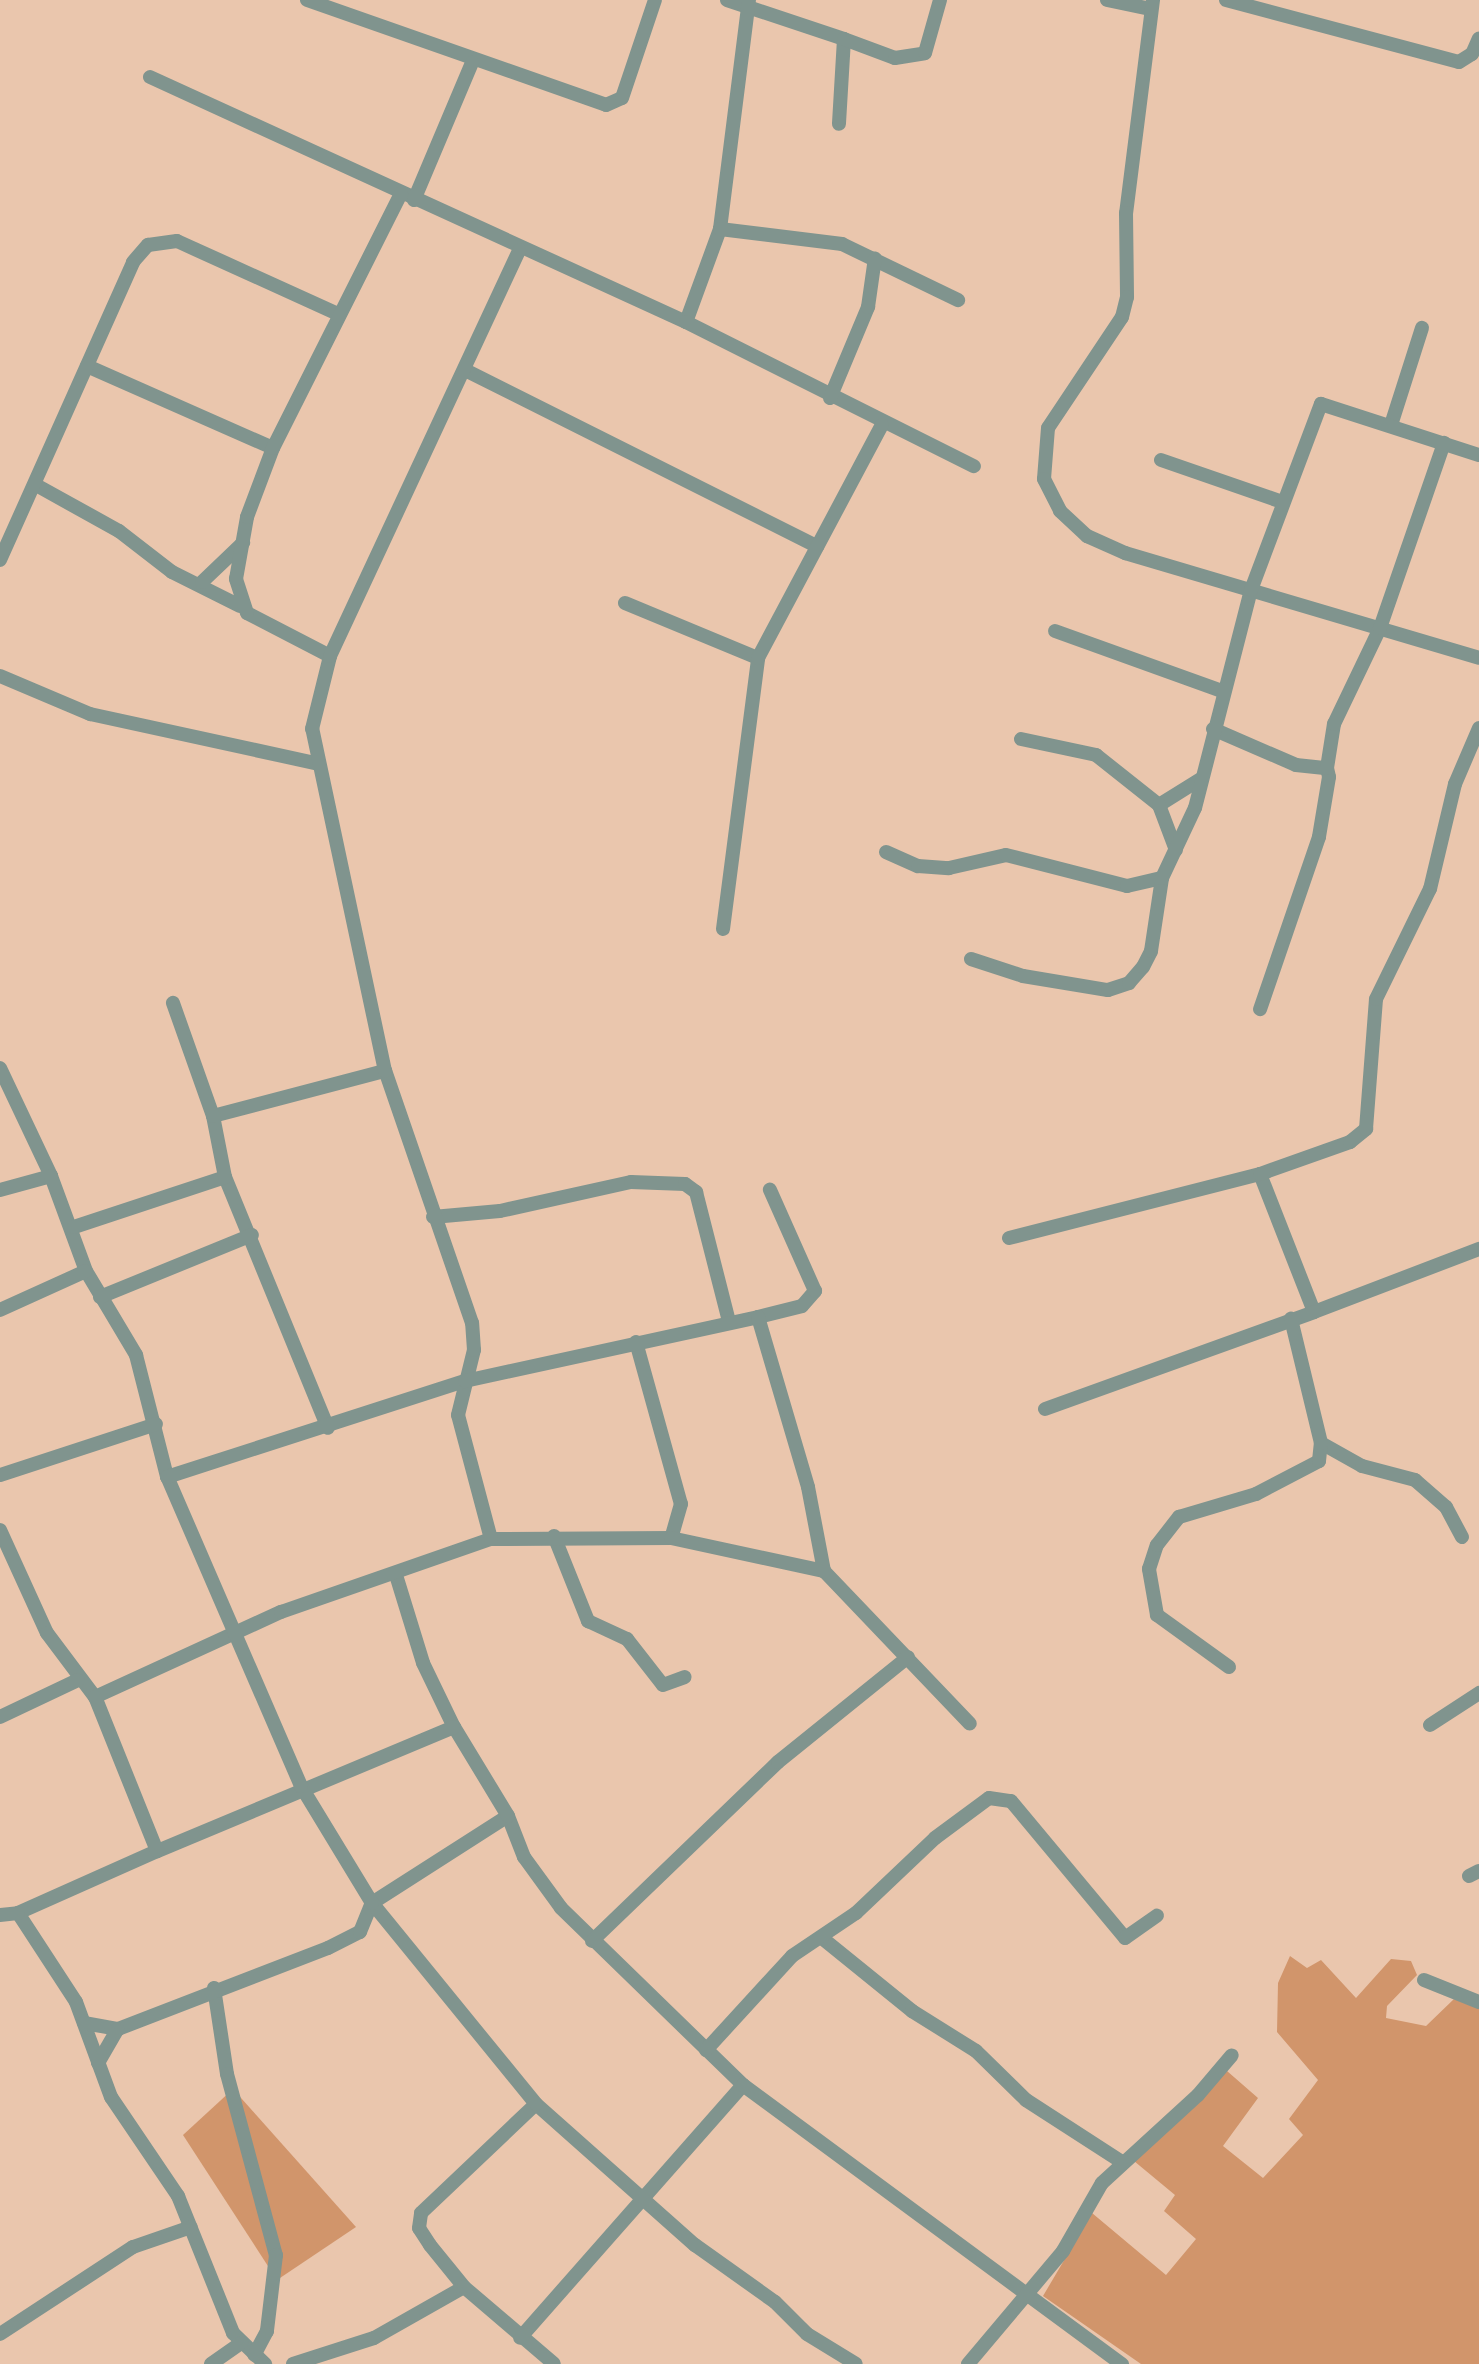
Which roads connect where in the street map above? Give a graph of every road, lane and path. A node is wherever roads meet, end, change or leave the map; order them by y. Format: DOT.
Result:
graph roads {
  1 [pos="307,0"];
  2 [pos="655,0"];
  3 [pos="727,0"];
  4 [pos="940,0"];
  5 [pos="1107,0"];
  6 [pos="1226,0"];
  7 [pos="749,4"];
  8 [pos="1152,5"];
  9 [pos="1479,38"];
  10 [pos="844,39"];
  11 [pos="472,63"];
  12 [pos="149,77"];
  13 [pos="839,124"];
  14 [pos="408,197"];
  15 [pos="720,229"];
  16 [pos="519,250"];
  17 [pos="875,258"];
  18 [pos="958,300"];
  19 [pos="338,314"];
  20 [pos="686,322"];
  21 [pos="1422,328"];
  22 [pos="87,366"];
  23 [pos="466,370"];
  24 [pos="830,397"];
  25 [pos="882,425"];
  26 [pos="1391,425"];
  27 [pos="1444,443"];
  28 [pos="273,448"];
  29 [pos="1479,455"];
  30 [pos="1161,460"];
  31 [pos="974,466"];
  32 [pos="36,485"];
  33 [pos="1282,502"];
  34 [pos="243,543"];
  35 [pos="817,546"];
  36 [pos="0,560"];
  37 [pos="201,582"];
  38 [pos="1251,590"];
  39 [pos="625,603"];
  40 [pos="240,606"];
  41 [pos="1380,628"];
  42 [pos="1055,631"];
  43 [pos="330,656"];
  44 [pos="758,658"];
  45 [pos="1479,658"];
  46 [pos="0,676"];
  47 [pos="1222,691"];
  48 [pos="1479,728"];
  49 [pos="1213,729"];
  50 [pos="1021,739"];
  51 [pos="319,764"];
  52 [pos="1327,768"];
  53 [pos="1199,780"];
  54 [pos="1159,805"];
  55 [pos="1176,850"];
  56 [pos="886,852"];
  57 [pos="1162,878"];
  58 [pos="723,929"];
  59 [pos="971,959"];
  60 [pos="173,1003"];
  61 [pos="1259,1009"];
  62 [pos="0,1068"];
  63 [pos="385,1070"];
  64 [pos="213,1116"];
  65 [pos="1260,1174"];
  66 [pos="51,1176"];
  67 [pos="225,1177"];
  68 [pos="770,1190"];
  69 [pos="0,1191"];
  70 [pos="433,1217"];
  71 [pos="74,1227"];
  72 [pos="252,1235"];
  73 [pos="1009,1238"];
  74 [pos="1479,1249"];
  75 [pos="86,1271"];
  76 [pos="100,1297"];
  77 [pos="0,1310"];
  78 [pos="1314,1312"];
  79 [pos="758,1317"];
  80 [pos="1291,1319"];
  81 [pos="729,1321"];
  82 [pos="636,1342"];
  83 [pos="465,1381"];
  84 [pos="1045,1409"];
  85 [pos="156,1424"];
  86 [pos="328,1427"];
  87 [pos="1321,1443"];
  88 [pos="0,1475"];
  89 [pos="167,1477"];
  90 [pos="554,1536"];
  91 [pos="1462,1537"];
  92 [pos="671,1538"];
  93 [pos="491,1539"];
  94 [pos="2,1540"];
  95 [pos="824,1571"];
  96 [pos="396,1574"];
  97 [pos="239,1632"];
  98 [pos="908,1657"];
  99 [pos="1229,1667"];
  100 [pos="685,1677"];
  101 [pos="78,1680"];
  102 [pos="1479,1693"];
  103 [pos="95,1697"];
  104 [pos="0,1717"];
  105 [pos="970,1724"];
  106 [pos="1430,1725"];
  107 [pos="454,1727"];
  108 [pos="301,1786"];
  109 [pos="508,1816"];
  110 [pos="157,1851"];
  111 [pos="372,1903"];
  112 [pos="18,1913"];
  113 [pos="0,1915"];
  114 [pos="1157,1916"];
  115 [pos="822,1938"];
  116 [pos="592,1941"];
  117 [pos="1424,1980"];
  118 [pos="214,1988"];
  119 [pos="1479,2002"];
  120 [pos="84,2023"];
  121 [pos="118,2029"];
  122 [pos="706,2050"];
  123 [pos="1232,2055"];
  124 [pos="98,2063"];
  125 [pos="743,2085"];
  126 [pos="536,2105"];
  127 [pos="1122,2162"];
  128 [pos="639,2198"];
  129 [pos="191,2227"];
  130 [pos="464,2287"];
  131 [pos="1028,2295"];
  132 [pos="0,2334"];
  133 [pos="520,2338"];
  134 [pos="241,2343"];
  135 [pos="260,2359"];
  136 [pos="211,2364"];
  137 [pos="293,2364"];
  138 [pos="554,2364"];
  139 [pos="856,2364"];
  140 [pos="968,2364"];
  141 [pos="1122,2364"];
  1 -- 11 [label="street"];
  2 -- 11 [label="street"];
  3 -- 7 [label="street"];
  4 -- 10 [label="street"];
  5 -- 8 [label="street"];
  6 -- 9 [label="street"];
  7 -- 10 [label="street"];
  7 -- 15 [label="street"];
  8 -- 38 [label="street"];
  10 -- 13 [label="street"];
  11 -- 14 [label="street"];
  12 -- 14 [label="street"];
  14 -- 16 [label="street"];
  14 -- 19 [label="street"];
  15 -- 17 [label="street"];
  15 -- 20 [label="street"];
  16 -- 20 [label="street"];
  16 -- 23 [label="street"];
  17 -- 18 [label="street"];
  17 -- 24 [label="street"];
  19 -- 22 [label="street"];
  19 -- 28 [label="street"];
  20 -- 24 [label="street"];
  21 -- 26 [label="street"];
  22 -- 28 [label="street"];
  22 -- 32 [label="street"];
  23 -- 35 [label="street"];
  23 -- 43 [label="street"];
  24 -- 25 [label="street"];
  25 -- 31 [label="street"];
  25 -- 35 [label="street"];
  26 -- 27 [label="street"];
  26 -- 33 [label="street"];
  27 -- 29 [label="street"];
  27 -- 41 [label="street"];
  28 -- 34 [label="street"];
  30 -- 33 [label="street"];
  32 -- 36 [label="street"];
  32 -- 37 [label="street"];
  33 -- 38 [label="street"];
  34 -- 37 [label="street"];
  34 -- 40 [label="street"];
  35 -- 44 [label="street"];
  37 -- 40 [label="street"];
  38 -- 41 [label="street"];
  38 -- 47 [label="street"];
  39 -- 44 [label="street"];
  40 -- 43 [label="street"];
  41 -- 45 [label="street"];
  41 -- 52 [label="street"];
  42 -- 47 [label="street"];
  43 -- 51 [label="street"];
  44 -- 58 [label="street"];
  46 -- 51 [label="street"];
  47 -- 49 [label="street"];
  48 -- 65 [label="street"];
  49 -- 52 [label="street"];
  49 -- 53 [label="street"];
  50 -- 54 [label="street"];
  51 -- 63 [label="street"];
  52 -- 61 [label="street"];
  53 -- 54 [label="street"];
  53 -- 55 [label="street"];
  54 -- 55 [label="street"];
  55 -- 57 [label="street"];
  56 -- 57 [label="street"];
  57 -- 59 [label="street"];
  60 -- 64 [label="street"];
  62 -- 66 [label="street"];
  63 -- 64 [label="street"];
  63 -- 70 [label="street"];
  64 -- 67 [label="street"];
  65 -- 73 [label="street"];
  65 -- 78 [label="street"];
  66 -- 69 [label="street"];
  66 -- 71 [label="street"];
  67 -- 71 [label="street"];
  67 -- 72 [label="street"];
  68 -- 79 [label="street"];
  70 -- 81 [label="street"];
  70 -- 83 [label="street"];
  71 -- 75 [label="street"];
  72 -- 76 [label="street"];
  72 -- 86 [label="street"];
  74 -- 78 [label="street"];
  75 -- 76 [label="street"];
  75 -- 77 [label="street"];
  76 -- 85 [label="street"];
  78 -- 80 [label="street"];
  79 -- 81 [label="street"];
  79 -- 95 [label="street"];
  80 -- 84 [label="street"];
  80 -- 87 [label="street"];
  81 -- 82 [label="street"];
  82 -- 83 [label="street"];
  82 -- 92 [label="street"];
  83 -- 86 [label="street"];
  83 -- 93 [label="street"];
  85 -- 88 [label="street"];
  85 -- 89 [label="street"];
  86 -- 89 [label="street"];
  87 -- 91 [label="street"];
  87 -- 99 [label="street"];
  89 -- 97 [label="street"];
  90 -- 92 [label="street"];
  90 -- 93 [label="street"];
  90 -- 100 [label="street"];
  92 -- 95 [label="street"];
  93 -- 96 [label="street"];
  94 -- 101 [label="street"];
  95 -- 98 [label="street"];
  96 -- 97 [label="street"];
  96 -- 107 [label="street"];
  97 -- 103 [label="street"];
  97 -- 108 [label="street"];
  98 -- 105 [label="street"];
  98 -- 116 [label="street"];
  101 -- 103 [label="street"];
  101 -- 104 [label="street"];
  102 -- 106 [label="street"];
  103 -- 110 [label="street"];
  107 -- 108 [label="street"];
  107 -- 109 [label="street"];
  108 -- 110 [label="street"];
  108 -- 111 [label="street"];
  109 -- 111 [label="street"];
  109 -- 116 [label="street"];
  110 -- 112 [label="street"];
  111 -- 118 [label="street"];
  111 -- 126 [label="street"];
  112 -- 113 [label="street"];
  112 -- 120 [label="street"];
  114 -- 115 [label="street"];
  115 -- 122 [label="street"];
  115 -- 127 [label="street"];
  116 -- 122 [label="street"];
  117 -- 119 [label="street"];
  118 -- 121 [label="street"];
  118 -- 135 [label="street"];
  120 -- 121 [label="street"];
  120 -- 124 [label="street"];
  121 -- 124 [label="street"];
  122 -- 125 [label="street"];
  123 -- 127 [label="street"];
  124 -- 129 [label="street"];
  125 -- 128 [label="street"];
  125 -- 131 [label="street"];
  126 -- 128 [label="street"];
  126 -- 130 [label="street"];
  127 -- 131 [label="street"];
  128 -- 133 [label="street"];
  128 -- 139 [label="street"];
  129 -- 132 [label="street"];
  129 -- 134 [label="street"];
  130 -- 133 [label="street"];
  130 -- 137 [label="street"];
  131 -- 140 [label="street"];
  131 -- 141 [label="street"];
  133 -- 138 [label="street"];
  134 -- 135 [label="street"];
  134 -- 136 [label="street"];
}
